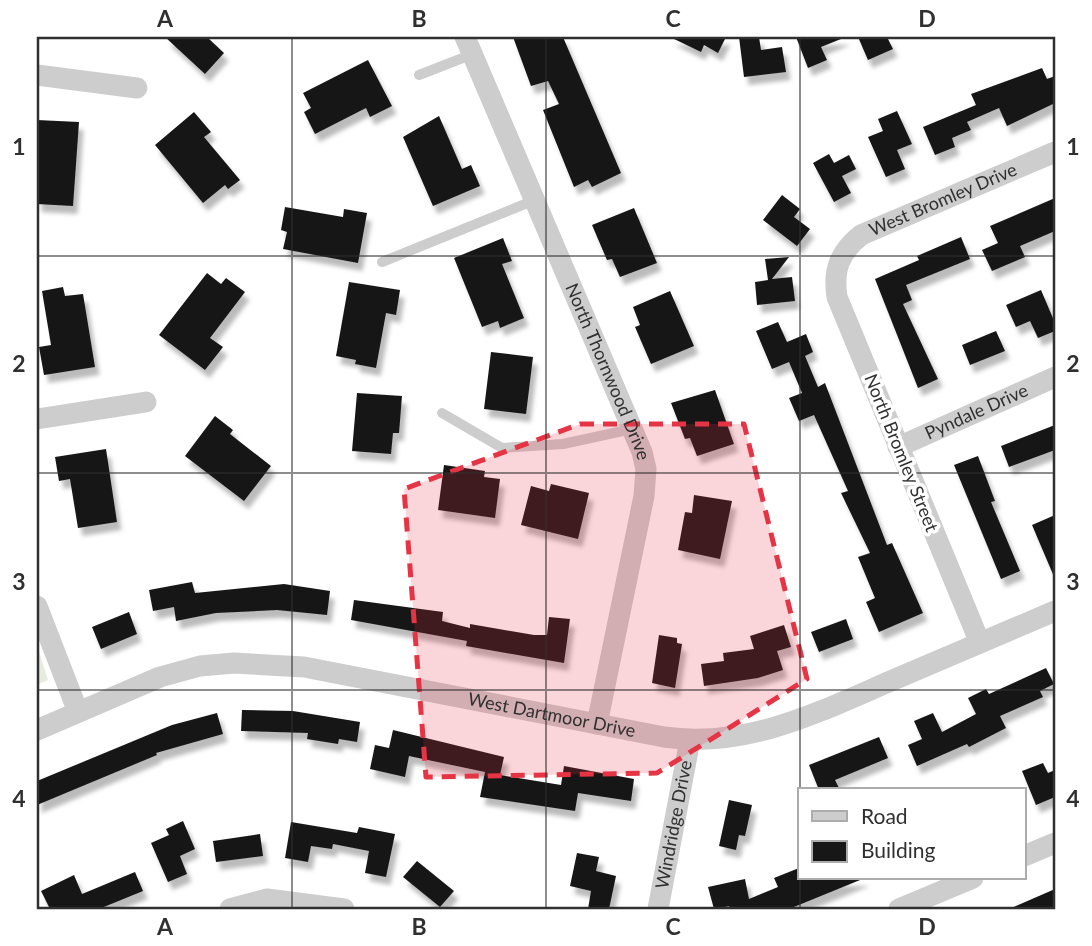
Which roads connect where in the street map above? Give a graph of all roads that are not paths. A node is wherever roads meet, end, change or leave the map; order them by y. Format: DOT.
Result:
graph roads {
  1 [pos="469,45"];
  2 [pos="37,75"];
  3 [pos="419,75"];
  4 [pos="137,88"];
  5 [pos="1055,152"];
  6 [pos="535,200"];
  7 [pos="839,260"];
  8 [pos="382,262"];
  9 [pos="1055,377"];
  10 [pos="146,402"];
  11 [pos="442,413"];
  12 [pos="37,419"];
  13 [pos="632,429"];
  14 [pos="898,447"];
  15 [pos="37,606"];
  16 [pos="1055,611"];
  17 [pos="980,643"];
  18 [pos="78,712"];
  19 [pos="597,724"];
  20 [pos="37,730"];
  21 [pos="690,740"];
  22 [pos="1055,843"];
  23 [pos="1026,855"];
  24 [pos="968,880"];
  25 [pos="230,909"];
  26 [pos="344,909"];
  27 [pos="658,909"];
  28 [pos="899,909"];
  1 -- 3 [label="lane"];
  1 -- 6 [label="street, North Thornwood Drive"];
  2 -- 4 [label="street"];
  5 -- 7 [label="street, West Bromley Drive"];
  6 -- 8 [label="lane"];
  6 -- 13 [label="street, North Thornwood Drive"];
  7 -- 14 [label="street, North Bromley Street"];
  9 -- 14 [label="street, Pyndale Drive"];
  10 -- 12 [label="street"];
  11 -- 13 [label="lane"];
  13 -- 19 [label="street, North Thornwood Drive"];
  14 -- 17 [label="street, North Bromley Street"];
  15 -- 18 [label="street"];
  16 -- 17 [label="street, West Dartmoor Drive"];
  17 -- 21 [label="street, West Dartmoor Drive"];
  18 -- 19 [label="street, West Dartmoor Drive"];
  18 -- 20 [label="street, West Dartmoor Drive"];
  19 -- 21 [label="street, West Dartmoor Drive"];
  21 -- 27 [label="street, Windridge Drive"];
  22 -- 23 [label="street"];
  24 -- 28 [label="street"];
  25 -- 26 [label="street"];
}
